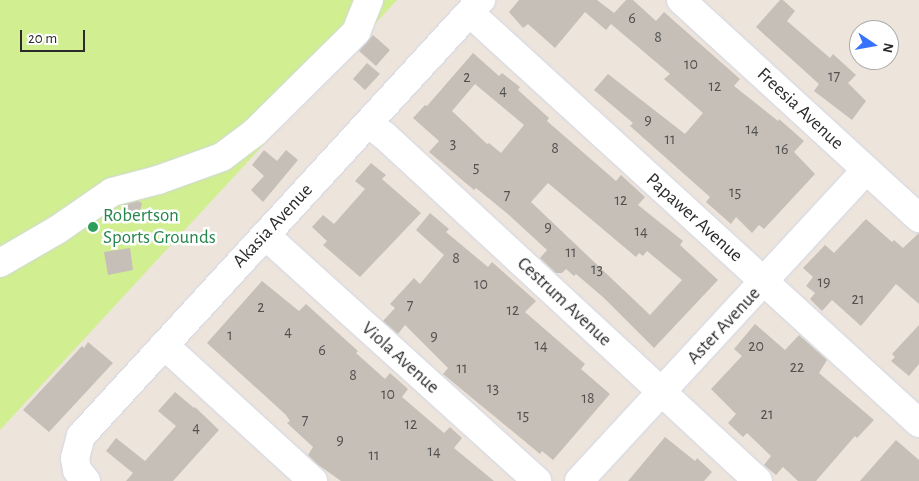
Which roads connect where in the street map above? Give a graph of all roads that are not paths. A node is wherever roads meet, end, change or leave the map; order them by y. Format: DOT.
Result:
graph roads {
  1 [pos="368,0"];
  2 [pos="681,0"];
  3 [pos="476,7"];
  4 [pos="369,124"];
  5 [pos="866,170"];
  6 [pos="919,218"];
  7 [pos="265,235"];
  8 [pos="0,263"];
  9 [pos="765,282"];
  10 [pos="164,345"];
  11 [pos="662,392"];
  12 [pos="919,423"];
  13 [pos="80,469"];
  14 [pos="312,481"];
  15 [pos="537,481"];
  16 [pos="579,481"];
  17 [pos="758,481"];
  1 -- 8 [label="street"];
  2 -- 5 [label="street, Freesia Avenue"];
  3 -- 4 [label="street, Akasia Avenue"];
  3 -- 9 [label="street, Papawer Avenue"];
  4 -- 7 [label="street, Akasia Avenue"];
  4 -- 11 [label="street, Cestrum Avenue"];
  5 -- 6 [label="street, Freesia Avenue"];
  5 -- 9 [label="street, Aster Avenue"];
  7 -- 10 [label="street, Akasia Avenue"];
  7 -- 15 [label="street, Viola Avenue"];
  9 -- 11 [label="street, Aster Avenue"];
  9 -- 12 [label="street, Papawer Avenue"];
  10 -- 13 [label="street, Akasia Avenue"];
  10 -- 14 [label="street"];
  11 -- 16 [label="street, Aster Avenue"];
  11 -- 17 [label="street, Cestrum Avenue"];
}
